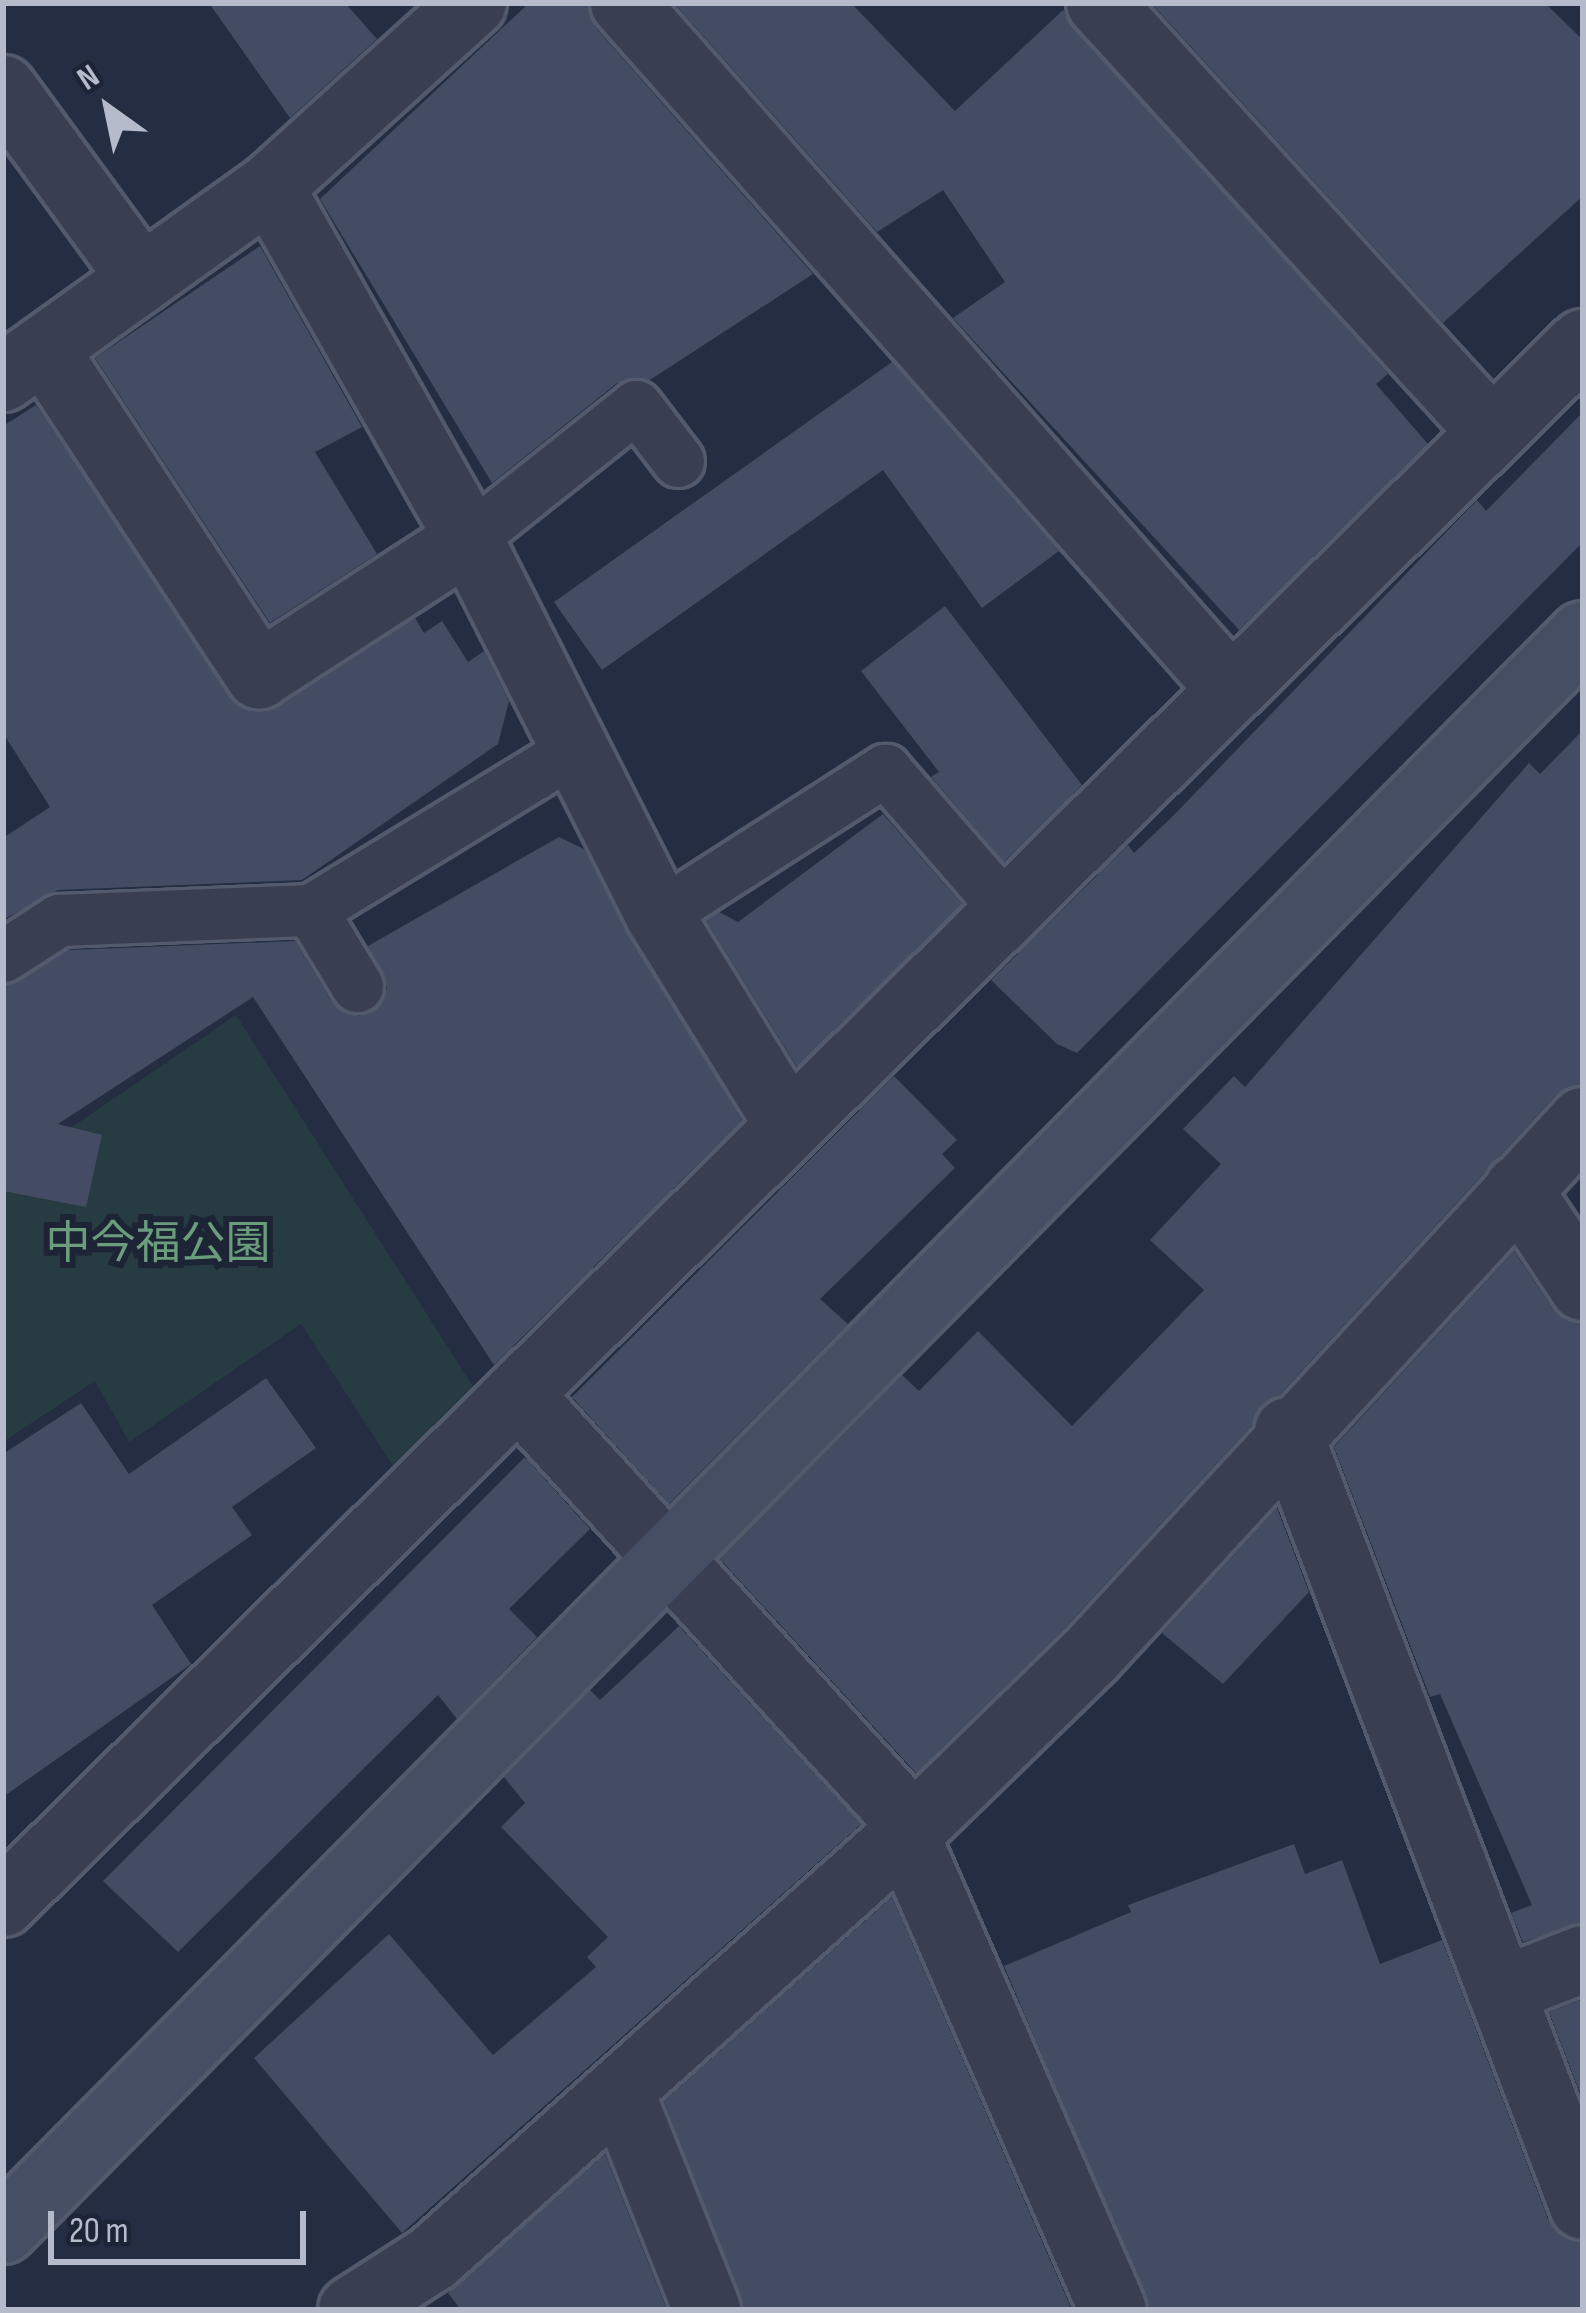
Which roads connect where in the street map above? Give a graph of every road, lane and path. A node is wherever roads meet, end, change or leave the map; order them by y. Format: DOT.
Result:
graph roads {
  1 [pos="472,3"];
  2 [pos="624,3"];
  3 [pos="1100,3"];
  4 [pos="3,89"];
  5 [pos="270,187"];
  6 [pos="142,279"];
  7 [pos="1583,343"];
  8 [pos="24,363"];
  9 [pos="1491,431"];
  10 [pos="678,461"];
  11 [pos="469,539"];
  12 [pos="1583,635"];
  13 [pos="1230,688"];
  14 [pos="572,751"];
  15 [pos="1006,909"];
  16 [pos="311,910"];
  17 [pos="659,915"];
  18 [pos="3,956"];
  19 [pos="357,986"];
  20 [pos="1583,1121"];
  21 [pos="788,1124"];
  22 [pos="1518,1190"];
  23 [pos="1583,1287"];
  24 [pos="518,1394"];
  25 [pos="1288,1431"];
  26 [pos="668,1562"];
  27 [pos="909,1830"];
  28 [pos="10,1878"];
  29 [pos="1583,1959"];
  30 [pos="1501,1991"];
  31 [pos="620,2091"];
  32 [pos="1583,2206"];
  33 [pos="3,2230"];
  34 [pos="352,2310"];
  35 [pos="707,2310"];
  36 [pos="1113,2310"];
  1 -- 5 [label="street"];
  2 -- 13 [label="street"];
  3 -- 9 [label="street"];
  4 -- 6 [label="street"];
  5 -- 6 [label="street"];
  5 -- 11 [label="street"];
  6 -- 8 [label="street"];
  7 -- 9 [label="street"];
  8 -- 11 [label="street"];
  9 -- 13 [label="street"];
  10 -- 11 [label="lane"];
  11 -- 14 [label="street"];
  12 -- 26 [label="street"];
  13 -- 15 [label="street"];
  14 -- 16 [label="lane"];
  14 -- 17 [label="street"];
  15 -- 17 [label="lane"];
  15 -- 21 [label="street"];
  16 -- 18 [label="lane"];
  16 -- 19 [label="lane"];
  17 -- 21 [label="street"];
  20 -- 22 [label="street"];
  21 -- 24 [label="street"];
  22 -- 23 [label="street"];
  22 -- 25 [label="street"];
  24 -- 26 [label="street"];
  24 -- 28 [label="street"];
  25 -- 27 [label="street"];
  25 -- 30 [label="street"];
  26 -- 27 [label="street"];
  26 -- 33 [label="street"];
  27 -- 31 [label="street"];
  27 -- 36 [label="street"];
  29 -- 30 [label="street"];
  30 -- 32 [label="street"];
  31 -- 34 [label="street"];
  31 -- 35 [label="street"];
}
